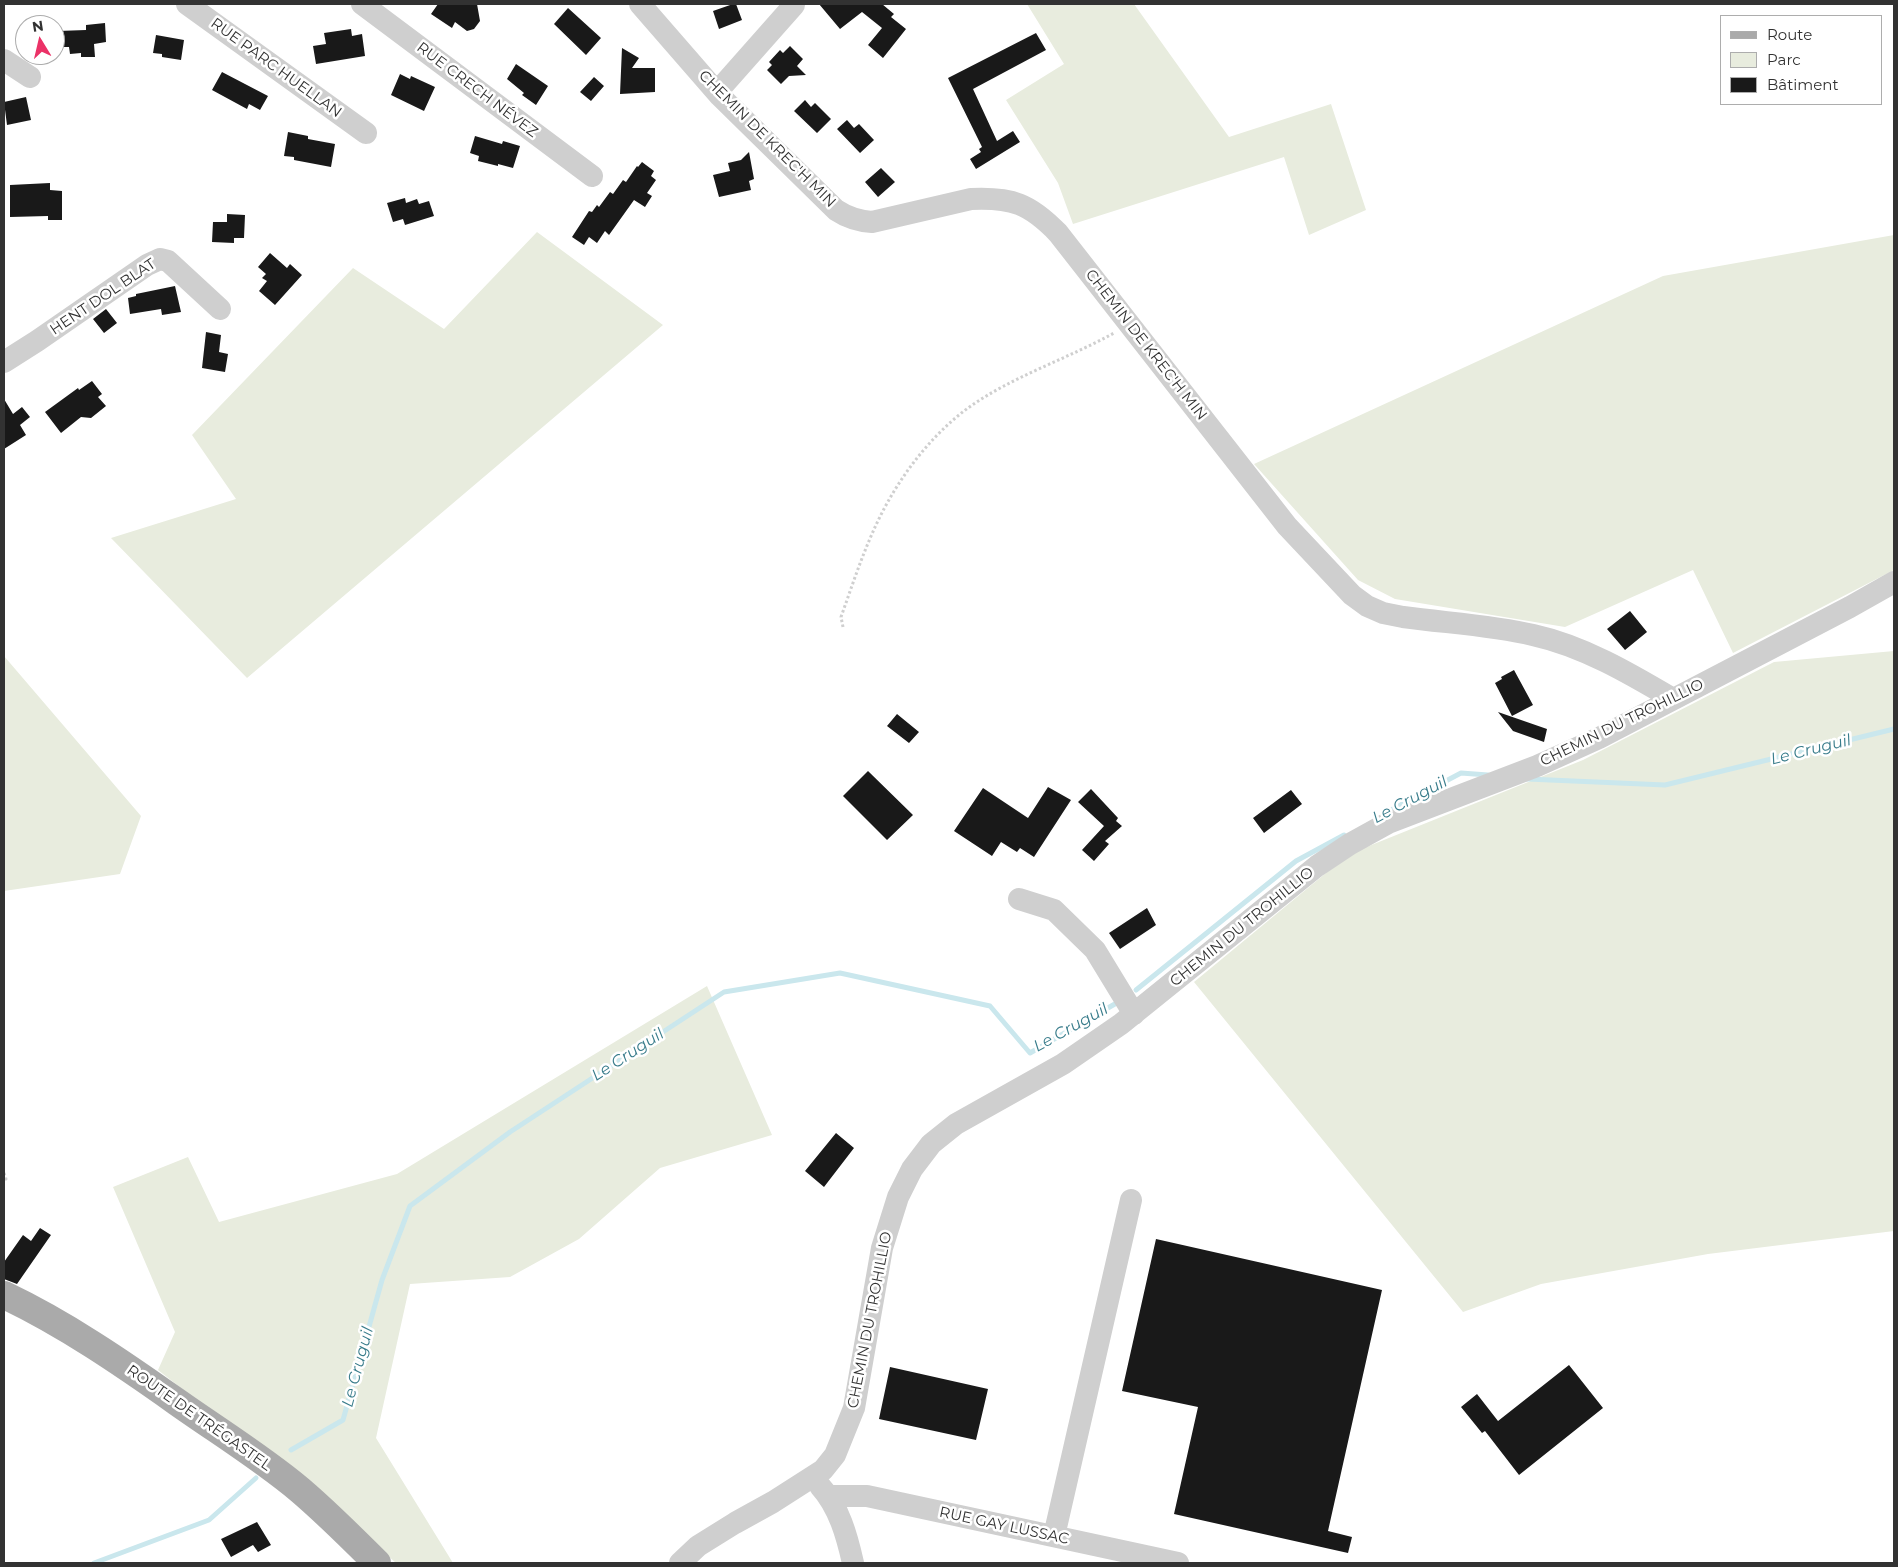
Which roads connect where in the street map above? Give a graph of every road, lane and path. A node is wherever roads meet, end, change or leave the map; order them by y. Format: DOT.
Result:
graph roads {
  1 [pos="187,4"];
  2 [pos="362,4"];
  3 [pos="640,4"];
  4 [pos="794,5"];
  5 [pos="4,60"];
  6 [pos="30,77"];
  7 [pos="717,92"];
  8 [pos="366,133"];
  9 [pos="592,176"];
  10 [pos="220,308"];
  11 [pos="1130,324"];
  12 [pos="4,362"];
  13 [pos="1894,582"];
  14 [pos="843,627"];
  15 [pos="1672,698"];
  16 [pos="1019,899"];
  17 [pos="1134,1014"];
  18 [pos="4,1173"];
  19 [pos="4,1179"];
  20 [pos="1131,1200"];
  21 [pos="4,1295"];
  22 [pos="813,1477"];
  23 [pos="829,1496"];
  24 [pos="1054,1536"];
  25 [pos="377,1563"];
  26 [pos="680,1563"];
  27 [pos="854,1563"];
  28 [pos="1178,1563"];
  1 -- 8 [label="street, RUE PARC HUELLAN"];
  2 -- 9 [label="street, RUE CRECH NÉVEZ"];
  3 -- 7 [label="street, CHEMIN DE KREC'H MIN"];
  4 -- 7 [label="street"];
  5 -- 6 [label="street"];
  7 -- 11 [label="street, CHEMIN DE KREC'H MIN"];
  10 -- 12 [label="street, HENT DOL BLAT"];
  11 -- 14 [label="path"];
  11 -- 15 [label="street, CHEMIN DE KREC'H MIN"];
  13 -- 15 [label="street, CHEMIN DU TROHILLIO"];
  15 -- 17 [label="street, CHEMIN DU TROHILLIO"];
  16 -- 17 [label="street"];
  17 -- 22 [label="street, CHEMIN DU TROHILLIO"];
  18 -- 19 [label="path"];
  20 -- 24 [label="street"];
  21 -- 25 [label="main road, ROUTE DE TRÉGASTEL"];
  22 -- 23 [label="street"];
  22 -- 26 [label="street, CHEMIN DU TROHILLIO"];
  23 -- 24 [label="street, RUE GAY LUSSAC"];
  23 -- 27 [label="street"];
  24 -- 28 [label="street, RUE GAY LUSSAC"];
}
